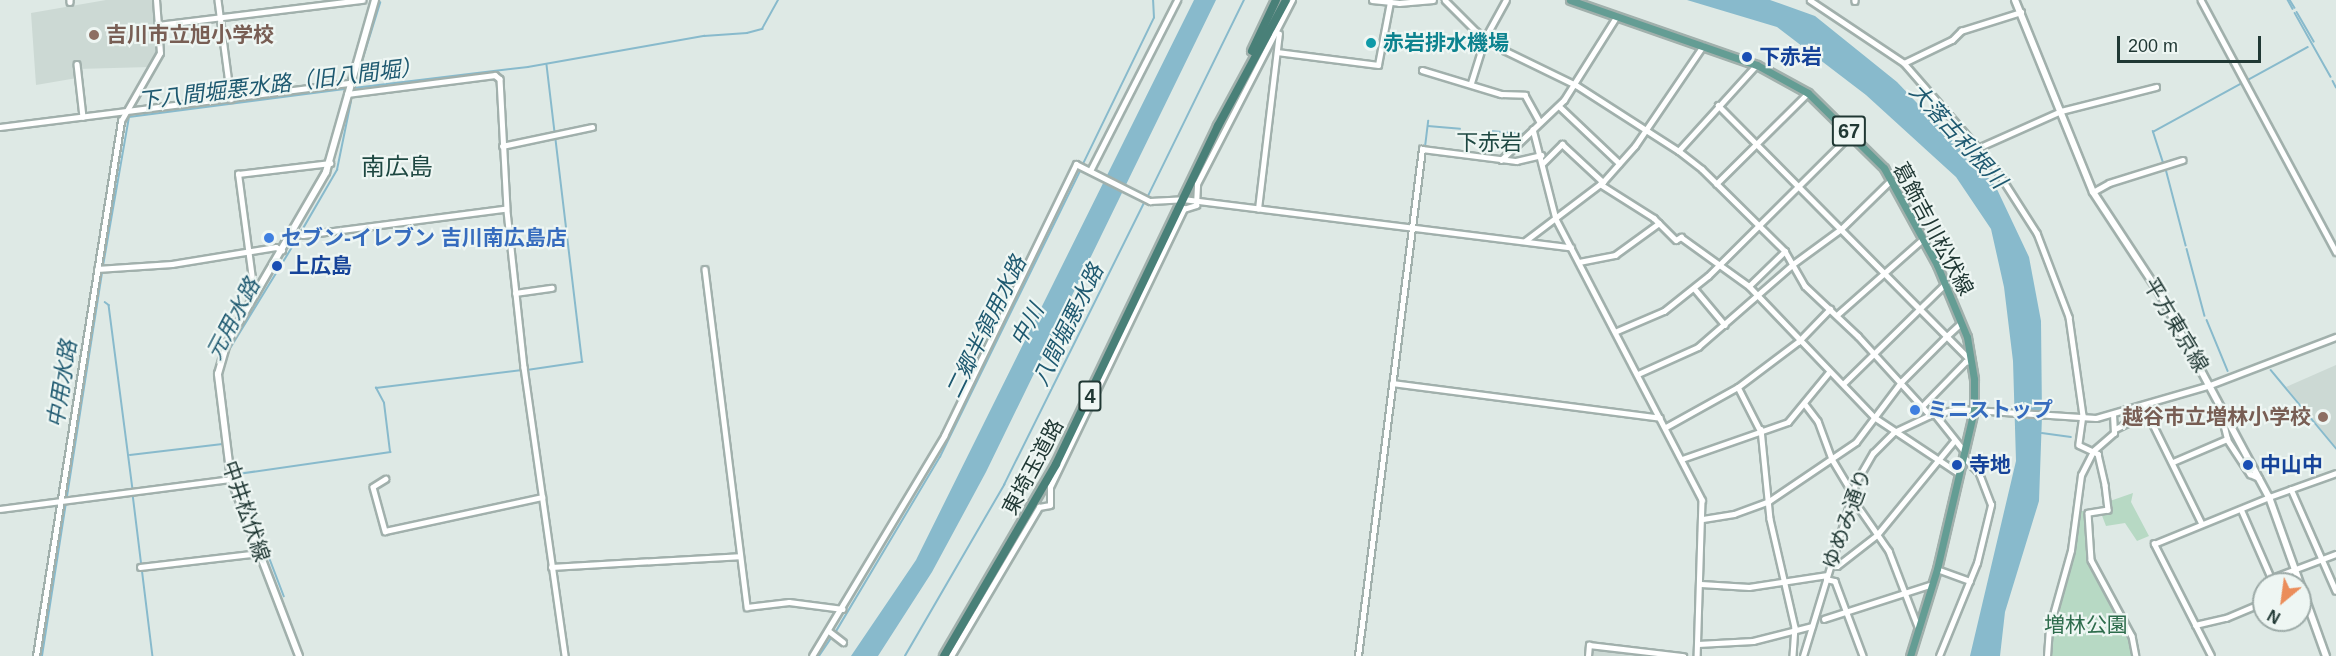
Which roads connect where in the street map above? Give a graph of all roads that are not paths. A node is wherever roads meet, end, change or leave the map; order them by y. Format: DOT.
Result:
graph roads {
  1 [pos="156,0"];
  2 [pos="218,0"];
  3 [pos="362,0"];
  4 [pos="375,0"];
  5 [pos="1177,0"];
  6 [pos="1276,0"];
  7 [pos="1286,0"];
  8 [pos="1292,0"];
  9 [pos="1372,0"];
  10 [pos="1433,0"];
  11 [pos="1445,0"];
  12 [pos="1506,0"];
  13 [pos="1570,0"];
  14 [pos="1810,0"];
  15 [pos="2015,0"];
  16 [pos="2201,0"];
  17 [pos="333,2"];
  18 [pos="1390,2"];
  19 [pos="2021,12"];
  20 [pos="220,16"];
  21 [pos="1617,16"];
  22 [pos="158,25"];
  23 [pos="1274,32"];
  24 [pos="1485,38"];
  25 [pos="1703,45"];
  26 [pos="1277,52"];
  27 [pos="1904,63"];
  28 [pos="77,64"];
  29 [pos="1757,64"];
  30 [pos="1422,70"];
  31 [pos="350,83"];
  32 [pos="1471,83"];
  33 [pos="1576,85"];
  34 [pos="2156,87"];
  35 [pos="1808,93"];
  36 [pos="347,94"];
  37 [pos="231,99"];
  38 [pos="1718,105"];
  39 [pos="1559,106"];
  40 [pos="2061,111"];
  41 [pos="123,114"];
  42 [pos="83,117"];
  43 [pos="1540,122"];
  44 [pos="1218,126"];
  45 [pos="0,127"];
  46 [pos="592,127"];
  47 [pos="1533,129"];
  48 [pos="1646,132"];
  49 [pos="1852,133"];
  50 [pos="1756,144"];
  51 [pos="502,146"];
  52 [pos="1977,148"];
  53 [pos="1679,151"];
  54 [pos="1541,155"];
  55 [pos="1501,160"];
  56 [pos="2183,160"];
  57 [pos="330,163"];
  58 [pos="1543,163"];
  59 [pos="1619,163"];
  60 [pos="1090,171"];
  61 [pos="1892,180"];
  62 [pos="1601,183"];
  63 [pos="1716,183"];
  64 [pos="1798,186"];
  65 [pos="2093,192"];
  66 [pos="1183,199"];
  67 [pos="1196,201"];
  68 [pos="1258,208"];
  69 [pos="506,210"];
  70 [pos="1556,219"];
  71 [pos="1659,223"];
  72 [pos="1757,226"];
  73 [pos="1412,228"];
  74 [pos="1841,229"];
  75 [pos="293,232"];
  76 [pos="1923,239"];
  77 [pos="1525,241"];
  78 [pos="1571,247"];
  79 [pos="248,250"];
  80 [pos="282,250"];
  81 [pos="1785,251"];
  82 [pos="2336,252"];
  83 [pos="1579,262"];
  84 [pos="1793,264"];
  85 [pos="1718,265"];
  86 [pos="705,268"];
  87 [pos="97,269"];
  88 [pos="1883,272"];
  89 [pos="1946,283"];
  90 [pos="1749,286"];
  91 [pos="552,288"];
  92 [pos="1694,288"];
  93 [pos="257,291"];
  94 [pos="515,292"];
  95 [pos="1759,295"];
  96 [pos="1920,308"];
  97 [pos="1830,309"];
  98 [pos="1837,315"];
  99 [pos="1963,322"];
  100 [pos="1725,325"];
  101 [pos="1617,331"];
  102 [pos="1947,336"];
  103 [pos="2336,337"];
  104 [pos="1798,342"];
  105 [pos="1874,352"];
  106 [pos="1972,362"];
  107 [pos="1828,372"];
  108 [pos="1638,374"];
  109 [pos="1902,381"];
  110 [pos="1392,383"];
  111 [pos="1844,384"];
  112 [pos="2211,385"];
  113 [pos="1738,387"];
  114 [pos="2219,403"];
  115 [pos="1805,404"];
  116 [pos="1924,405"];
  117 [pos="2144,406"];
  118 [pos="1974,410"];
  119 [pos="2148,413"];
  120 [pos="1932,414"];
  121 [pos="2113,415"];
  122 [pos="1874,417"];
  123 [pos="1660,418"];
  124 [pos="2082,420"];
  125 [pos="1666,427"];
  126 [pos="1761,429"];
  127 [pos="2115,429"];
  128 [pos="1894,432"];
  129 [pos="2227,439"];
  130 [pos="1954,441"];
  131 [pos="2093,452"];
  132 [pos="1965,455"];
  133 [pos="1682,459"];
  134 [pos="1832,459"];
  135 [pos="1937,461"];
  136 [pos="2173,462"];
  137 [pos="2336,473"];
  138 [pos="1960,474"];
  139 [pos="2259,478"];
  140 [pos="231,479"];
  141 [pos="386,479"];
  142 [pos="2291,489"];
  143 [pos="1852,492"];
  144 [pos="542,497"];
  145 [pos="2269,497"];
  146 [pos="1850,500"];
  147 [pos="60,501"];
  148 [pos="1769,501"];
  149 [pos="0,509"];
  150 [pos="2241,509"];
  151 [pos="1703,519"];
  152 [pos="2202,524"];
  153 [pos="1877,535"];
  154 [pos="259,553"];
  155 [pos="2336,554"];
  156 [pos="739,556"];
  157 [pos="2322,558"];
  158 [pos="1830,565"];
  159 [pos="140,567"];
  160 [pos="551,567"];
  161 [pos="1937,569"];
  162 [pos="2297,569"];
  163 [pos="2269,572"];
  164 [pos="2291,572"];
  165 [pos="1827,577"];
  166 [pos="1783,581"];
  167 [pos="1970,581"];
  168 [pos="1701,584"];
  169 [pos="1933,584"];
  170 [pos="2336,591"];
  171 [pos="1905,592"];
  172 [pos="2252,607"];
  173 [pos="843,609"];
  174 [pos="1846,611"];
  175 [pos="1824,619"];
  176 [pos="2195,625"];
  177 [pos="1812,626"];
  178 [pos="1795,627"];
  179 [pos="829,631"];
  180 [pos="1920,632"];
  181 [pos="843,642"];
  182 [pos="1698,644"];
  183 [pos="36,656"];
  184 [pos="299,656"];
  185 [pos="565,656"];
  186 [pos="812,656"];
  187 [pos="944,656"];
  188 [pos="951,656"];
  189 [pos="1358,656"];
  190 [pos="1588,656"];
  191 [pos="1683,656"];
  192 [pos="1697,656"];
  193 [pos="1793,656"];
  194 [pos="1803,656"];
  195 [pos="1863,656"];
  196 [pos="1910,656"];
  197 [pos="1939,656"];
  198 [pos="2047,656"];
  199 [pos="2136,656"];
  200 [pos="2211,656"];
  201 [pos="2326,656"];
  1 -- 22 [label="street"];
  2 -- 20 [label="street"];
  3 -- 17 [label="street"];
  4 -- 31 [label="main road, 中井松伏線"];
  5 -- 60 [label="street"];
  6 -- 44 [label="highway, 東埼玉道路 / 4"];
  7 -- 44 [label="highway, 東埼玉道路 / 4"];
  8 -- 23 [label="street"];
  9 -- 18 [label="street"];
  10 -- 18 [label="street"];
  11 -- 24 [label="street"];
  12 -- 24 [label="street"];
  13 -- 21 [label="main road, 葛飾吉川松伏線 / 67"];
  14 -- 27 [label="street"];
  15 -- 19 [label="main road, 平方東京線"];
  16 -- 82 [label="street"];
  17 -- 20 [label="street"];
  18 -- 26 [label="street"];
  19 -- 27 [label="street"];
  19 -- 40 [label="main road, 平方東京線"];
  20 -- 22 [label="street"];
  20 -- 37 [label="street"];
  21 -- 25 [label="main road, 葛飾吉川松伏線 / 67"];
  21 -- 33 [label="street"];
  22 -- 41 [label="street"];
  23 -- 26 [label="street"];
  23 -- 67 [label="street"];
  24 -- 32 [label="street"];
  24 -- 33 [label="street"];
  25 -- 29 [label="main road, 葛飾吉川松伏線 / 67"];
  25 -- 48 [label="street"];
  26 -- 68 [label="street"];
  27 -- 52 [label="street"];
  28 -- 42 [label="street"];
  29 -- 35 [label="main road, 葛飾吉川松伏線 / 67"];
  29 -- 38 [label="street"];
  30 -- 32 [label="street"];
  31 -- 36 [label="main road, 中井松伏線"];
  31 -- 37 [label="street"];
  32 -- 43 [label="street"];
  33 -- 39 [label="street"];
  33 -- 48 [label="street"];
  34 -- 40 [label="street"];
  35 -- 49 [label="main road, 葛飾吉川松伏線 / 67"];
  35 -- 50 [label="street"];
  36 -- 51 [label="street"];
  36 -- 57 [label="main road, 中井松伏線"];
  37 -- 41 [label="street"];
  38 -- 50 [label="street"];
  38 -- 53 [label="street"];
  39 -- 43 [label="street"];
  39 -- 59 [label="street"];
  40 -- 52 [label="street"];
  40 -- 65 [label="main road, 平方東京線"];
  41 -- 42 [label="street"];
  41 -- 87 [label="street"];
  42 -- 45 [label="street"];
  43 -- 47 [label="street"];
  44 -- 66 [label="highway, 東埼玉道路 / 4"];
  46 -- 51 [label="street"];
  47 -- 54 [label="street"];
  47 -- 55 [label="street"];
  48 -- 53 [label="street"];
  48 -- 59 [label="street"];
  49 -- 61 [label="main road, 葛飾吉川松伏線 / 67"];
  49 -- 64 [label="street"];
  50 -- 63 [label="street"];
  50 -- 64 [label="street"];
  51 -- 69 [label="street"];
  52 -- 124 [label="street"];
  53 -- 63 [label="street"];
  54 -- 55 [label="street"];
  54 -- 58 [label="street"];
  55 -- 73 [label="street"];
  56 -- 65 [label="street"];
  57 -- 75 [label="main road, 中井松伏線"];
  57 -- 79 [label="street"];
  58 -- 62 [label="street"];
  58 -- 70 [label="street"];
  59 -- 62 [label="street"];
  60 -- 66 [label="street"];
  60 -- 173 [label="street"];
  61 -- 74 [label="street"];
  61 -- 76 [label="main road, 葛飾吉川松伏線 / 67"];
  62 -- 70 [label="street"];
  62 -- 71 [label="street"];
  63 -- 72 [label="street"];
  64 -- 72 [label="street"];
  64 -- 74 [label="street"];
  65 -- 112 [label="main road, 平方東京線"];
  66 -- 67 [label="street"];
  66 -- 187 [label="highway, 東埼玉道路 / 4"];
  67 -- 68 [label="street"];
  67 -- 188 [label="street"];
  68 -- 73 [label="street"];
  69 -- 75 [label="street"];
  69 -- 94 [label="street"];
  70 -- 77 [label="street"];
  70 -- 78 [label="street"];
  71 -- 83 [label="street"];
  71 -- 85 [label="street"];
  72 -- 81 [label="street"];
  72 -- 85 [label="street"];
  73 -- 77 [label="street"];
  73 -- 110 [label="street"];
  74 -- 84 [label="street"];
  74 -- 88 [label="street"];
  75 -- 80 [label="main road, 中井松伏線"];
  76 -- 88 [label="street"];
  76 -- 89 [label="main road, 葛飾吉川松伏線 / 67"];
  77 -- 78 [label="street"];
  78 -- 83 [label="street"];
  79 -- 80 [label="street"];
  79 -- 87 [label="street"];
  79 -- 93 [label="street"];
  80 -- 93 [label="main road, 中井松伏線"];
  81 -- 84 [label="street"];
  81 -- 90 [label="street"];
  83 -- 101 [label="street"];
  84 -- 95 [label="street"];
  84 -- 97 [label="street"];
  85 -- 90 [label="street"];
  85 -- 92 [label="street"];
  86 -- 156 [label="street"];
  87 -- 147 [label="street"];
  88 -- 96 [label="street"];
  88 -- 98 [label="street"];
  89 -- 96 [label="street"];
  89 -- 99 [label="main road, 葛飾吉川松伏線 / 67"];
  90 -- 95 [label="street"];
  91 -- 94 [label="street"];
  92 -- 100 [label="street"];
  92 -- 101 [label="street"];
  93 -- 140 [label="main road, 中井松伏線"];
  94 -- 144 [label="street"];
  95 -- 100 [label="street"];
  95 -- 104 [label="street"];
  96 -- 102 [label="street"];
  96 -- 105 [label="street"];
  97 -- 98 [label="street"];
  97 -- 104 [label="street"];
  98 -- 105 [label="street"];
  99 -- 102 [label="street"];
  99 -- 106 [label="main road, 葛飾吉川松伏線 / 67"];
  100 -- 108 [label="street"];
  101 -- 108 [label="street"];
  102 -- 106 [label="street"];
  102 -- 109 [label="street"];
  103 -- 112 [label="street, ゆめみ通り"];
  104 -- 107 [label="street"];
  104 -- 113 [label="street"];
  105 -- 109 [label="street"];
  105 -- 111 [label="street"];
  106 -- 116 [label="street"];
  106 -- 118 [label="main road, 葛飾吉川松伏線 / 67"];
  107 -- 111 [label="street"];
  107 -- 115 [label="street"];
  108 -- 123 [label="street"];
  109 -- 116 [label="street"];
  109 -- 122 [label="street"];
  110 -- 123 [label="street"];
  110 -- 189 [label="street"];
  111 -- 122 [label="street"];
  112 -- 114 [label="main road, 平方東京線"];
  112 -- 117 [label="street, ゆめみ通り"];
  113 -- 125 [label="street"];
  113 -- 126 [label="street"];
  114 -- 129 [label="street"];
  114 -- 139 [label="main road, 平方東京線"];
  115 -- 126 [label="street"];
  115 -- 134 [label="street"];
  116 -- 120 [label="street"];
  117 -- 119 [label="street"];
  117 -- 121 [label="street, ゆめみ通り"];
  118 -- 120 [label="street, ゆめみ通り"];
  118 -- 124 [label="street, ゆめみ通り"];
  118 -- 132 [label="main road, 葛飾吉川松伏線 / 67"];
  119 -- 127 [label="street"];
  119 -- 136 [label="street"];
  120 -- 128 [label="street, ゆめみ通り"];
  120 -- 130 [label="street"];
  121 -- 124 [label="street, ゆめみ通り"];
  121 -- 127 [label="street"];
  122 -- 128 [label="street"];
  122 -- 134 [label="street"];
  123 -- 125 [label="street"];
  124 -- 131 [label="street"];
  125 -- 133 [label="street"];
  126 -- 133 [label="street"];
  126 -- 148 [label="street"];
  127 -- 131 [label="street"];
  128 -- 135 [label="street"];
  128 -- 143 [label="street, ゆめみ通り"];
  129 -- 136 [label="street"];
  129 -- 139 [label="street"];
  130 -- 132 [label="street"];
  130 -- 135 [label="street"];
  131 -- 198 [label="street"];
  131 -- 199 [label="street"];
  132 -- 138 [label="main road, 葛飾吉川松伏線 / 67"];
  132 -- 167 [label="street"];
  133 -- 151 [label="street"];
  134 -- 143 [label="street"];
  134 -- 148 [label="street"];
  135 -- 138 [label="street"];
  135 -- 153 [label="street"];
  136 -- 152 [label="street"];
  137 -- 142 [label="street"];
  138 -- 161 [label="main road, 葛飾吉川松伏線 / 67"];
  139 -- 145 [label="main road, 平方東京線"];
  140 -- 147 [label="street"];
  140 -- 154 [label="main road, 中井松伏線"];
  141 -- 144 [label="street"];
  142 -- 145 [label="street"];
  142 -- 157 [label="street"];
  143 -- 146 [label="street, ゆめみ通り"];
  144 -- 160 [label="street"];
  145 -- 150 [label="street"];
  145 -- 162 [label="main road, 平方東京線"];
  146 -- 153 [label="street"];
  146 -- 158 [label="street, ゆめみ通り"];
  147 -- 149 [label="street"];
  147 -- 183 [label="street"];
  148 -- 151 [label="street"];
  148 -- 166 [label="street"];
  150 -- 152 [label="street"];
  150 -- 163 [label="street"];
  151 -- 168 [label="street"];
  152 -- 176 [label="street"];
  153 -- 158 [label="street"];
  153 -- 171 [label="street"];
  154 -- 159 [label="street"];
  154 -- 184 [label="main road, 中井松伏線"];
  155 -- 157 [label="street"];
  156 -- 160 [label="street"];
  156 -- 173 [label="street"];
  157 -- 162 [label="street"];
  157 -- 170 [label="street"];
  158 -- 165 [label="street, ゆめみ通り"];
  160 -- 185 [label="street"];
  161 -- 167 [label="street"];
  161 -- 169 [label="main road, 葛飾吉川松伏線 / 67"];
  162 -- 164 [label="street"];
  162 -- 201 [label="main road, 平方東京線"];
  165 -- 166 [label="street"];
  165 -- 174 [label="street"];
  165 -- 177 [label="street, ゆめみ通り"];
  166 -- 168 [label="street"];
  166 -- 178 [label="street"];
  167 -- 197 [label="street"];
  168 -- 182 [label="street"];
  169 -- 171 [label="street"];
  169 -- 180 [label="main road, 葛飾吉川松伏線 / 67"];
  171 -- 174 [label="street"];
  171 -- 180 [label="street"];
  172 -- 176 [label="street"];
  173 -- 179 [label="street"];
  174 -- 175 [label="street"];
  174 -- 195 [label="street"];
  176 -- 200 [label="street"];
  177 -- 178 [label="street"];
  177 -- 194 [label="street, ゆめみ通り"];
  178 -- 182 [label="street"];
  178 -- 193 [label="street"];
  179 -- 181 [label="street"];
  179 -- 186 [label="street"];
  180 -- 196 [label="main road, 葛飾吉川松伏線 / 67"];
  182 -- 192 [label="street"];
  190 -- 191 [label="street"];
}
